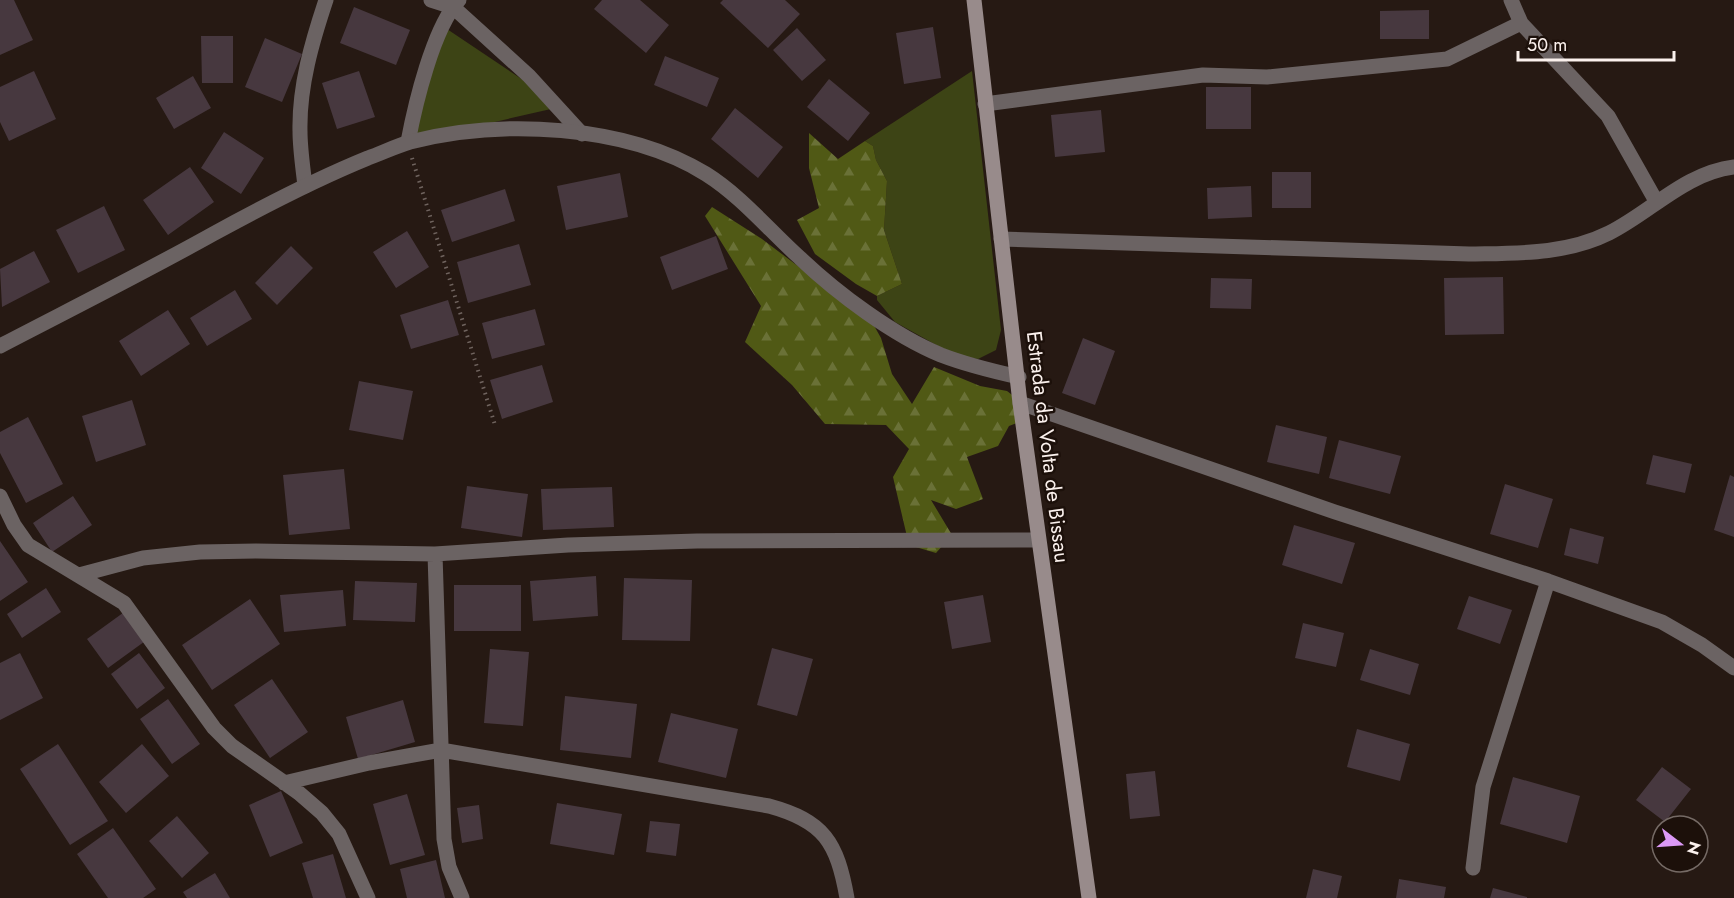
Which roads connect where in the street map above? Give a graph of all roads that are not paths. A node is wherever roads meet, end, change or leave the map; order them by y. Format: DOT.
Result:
graph roads {
  1 [pos="326,0"];
  2 [pos="431,0"];
  3 [pos="974,0"];
  4 [pos="1511,0"];
  5 [pos="456,3"];
  6 [pos="1521,23"];
  7 [pos="985,104"];
  8 [pos="582,134"];
  9 [pos="408,142"];
  10 [pos="1734,167"];
  11 [pos="305,186"];
  12 [pos="1656,201"];
  13 [pos="1001,239"];
  14 [pos="0,346"];
  15 [pos="1018,377"];
  16 [pos="1020,403"];
  17 [pos="0,496"];
  18 [pos="1038,540"];
  19 [pos="435,554"];
  20 [pos="79,575"];
  21 [pos="1548,580"];
  22 [pos="1734,668"];
  23 [pos="441,750"];
  24 [pos="284,783"];
  25 [pos="1473,868"];
  26 [pos="368,898"];
  27 [pos="462,898"];
  28 [pos="848,898"];
  29 [pos="1089,898"];
  1 -- 11 [label="street"];
  2 -- 5 [label="street"];
  3 -- 7 [label="main road, Estrada da Volta de Bissau"];
  4 -- 6 [label="street"];
  5 -- 8 [label="street"];
  5 -- 9 [label="street"];
  6 -- 7 [label="street"];
  6 -- 12 [label="street"];
  7 -- 13 [label="main road, Estrada da Volta de Bissau"];
  8 -- 9 [label="street"];
  8 -- 15 [label="street"];
  9 -- 11 [label="street"];
  10 -- 12 [label="street"];
  11 -- 14 [label="street"];
  12 -- 13 [label="street"];
  13 -- 15 [label="main road, Estrada da Volta de Bissau"];
  15 -- 16 [label="main road, Estrada da Volta de Bissau"];
  16 -- 18 [label="main road, Estrada da Volta de Bissau"];
  16 -- 21 [label="street"];
  17 -- 20 [label="street"];
  18 -- 19 [label="street"];
  18 -- 29 [label="main road, Estrada da Volta de Bissau"];
  19 -- 20 [label="street"];
  19 -- 23 [label="street"];
  20 -- 24 [label="street"];
  21 -- 22 [label="street"];
  21 -- 25 [label="street"];
  23 -- 24 [label="street"];
  23 -- 27 [label="street"];
  23 -- 28 [label="street"];
  24 -- 26 [label="street"];
}
